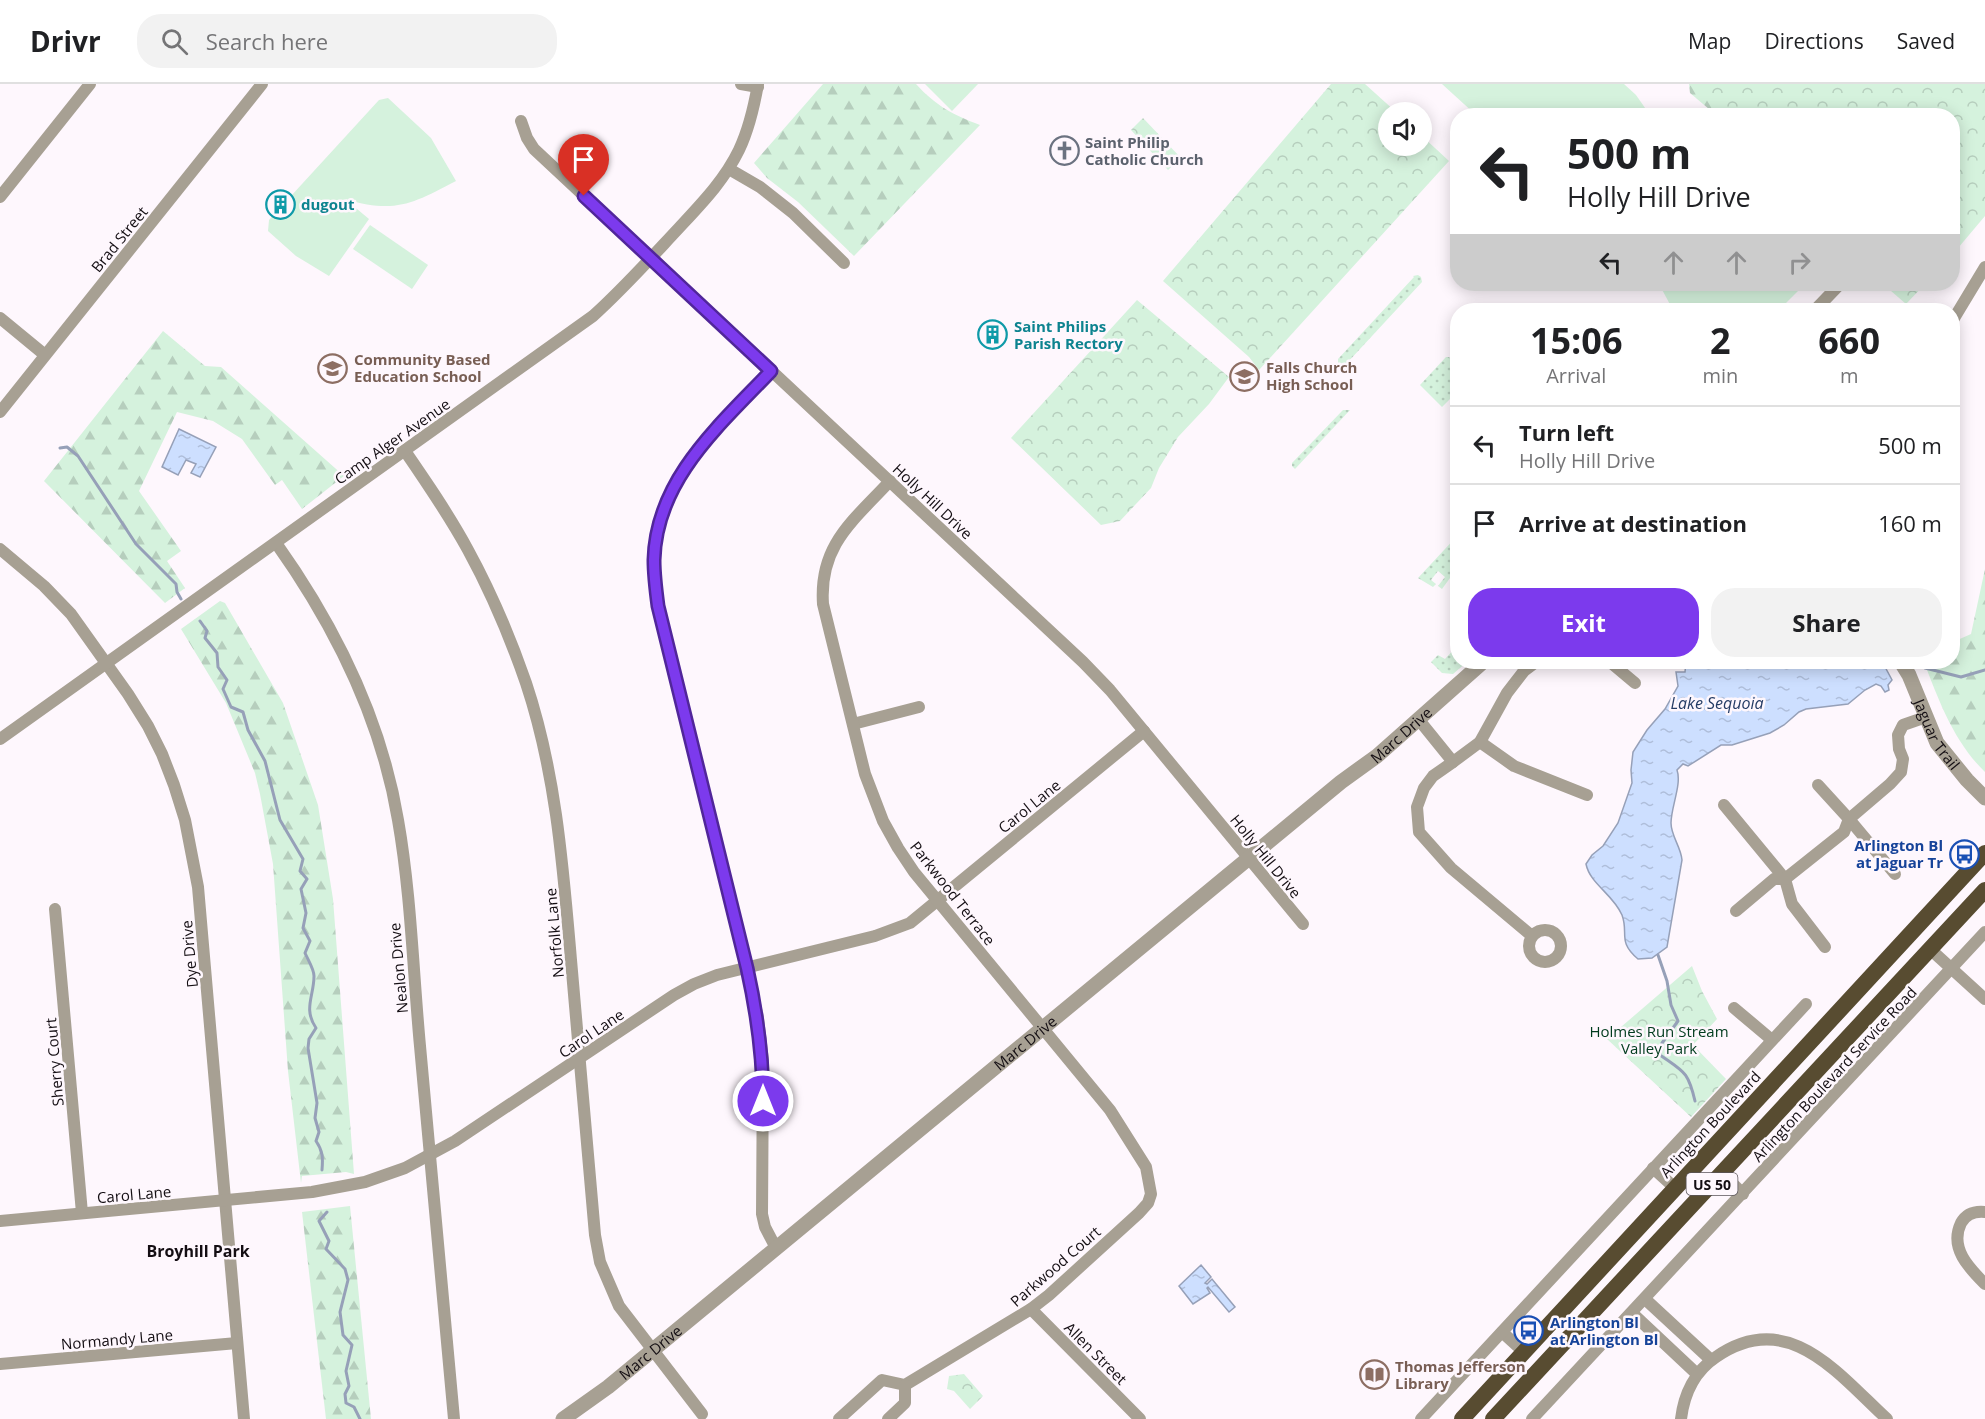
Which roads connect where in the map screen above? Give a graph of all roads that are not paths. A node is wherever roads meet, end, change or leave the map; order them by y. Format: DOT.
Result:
graph roads {
  1 [pos="90,84"];
  2 [pos="262,84"];
  3 [pos="741,84"];
  4 [pos="758,85"];
  5 [pos="521,122"];
  6 [pos="729,169"];
  7 [pos="0,197"];
  8 [pos="651,258"];
  9 [pos="844,263"];
  10 [pos="1985,267"];
  11 [pos="1833,291"];
  12 [pos="1822,303"];
  13 [pos="1960,308"];
  14 [pos="0,318"];
  15 [pos="45,355"];
  16 [pos="771,371"];
  17 [pos="0,412"];
  18 [pos="405,451"];
  19 [pos="890,481"];
  20 [pos="276,543"];
  21 [pos="0,549"];
  22 [pos="106,663"];
  23 [pos="1475,669"];
  24 [pos="1527,669"];
  25 [pos="1618,669"];
  26 [pos="1904,669"];
  27 [pos="1635,683"];
  28 [pos="919,708"];
  29 [pos="1926,717"];
  30 [pos="1419,720"];
  31 [pos="852,724"];
  32 [pos="1144,731"];
  33 [pos="0,739"];
  34 [pos="1480,742"];
  35 [pos="1453,762"];
  36 [pos="1818,785"];
  37 [pos="1587,795"];
  38 [pos="1985,798"];
  39 [pos="1724,805"];
  40 [pos="1849,819"];
  41 [pos="1985,853"];
  42 [pos="1249,858"];
  43 [pos="1895,874"];
  44 [pos="1785,879"];
  45 [pos="1985,890"];
  46 [pos="938,901"];
  47 [pos="55,909"];
  48 [pos="1736,911"];
  49 [pos="1303,924"];
  50 [pos="1985,932"];
  51 [pos="1532,936"];
  52 [pos="1825,947"];
  53 [pos="1930,949"];
  54 [pos="747,968"];
  55 [pos="1951,969"];
  56 [pos="1985,999"];
  57 [pos="1806,1004"];
  58 [pos="1734,1008"];
  59 [pos="1043,1029"];
  60 [pos="1772,1040"];
  61 [pos="580,1058"];
  62 [pos="430,1156"];
  63 [pos="1653,1168"];
  64 [pos="1722,1173"];
  65 [pos="1675,1188"];
  66 [pos="1151,1194"];
  67 [pos="1743,1194"];
  68 [pos="225,1201"];
  69 [pos="1985,1212"];
  70 [pos="82,1213"];
  71 [pos="0,1221"];
  72 [pos="776,1248"];
  73 [pos="1985,1284"];
  74 [pos="1645,1299"];
  75 [pos="1031,1309"];
  76 [pos="1632,1313"];
  77 [pos="1502,1332"];
  78 [pos="237,1343"];
  79 [pos="652,1351"];
  80 [pos="1524,1352"];
  81 [pos="1711,1360"];
  82 [pos="0,1365"];
  83 [pos="1697,1374"];
  84 [pos="905,1385"];
  85 [pos="702,1414"];
  86 [pos="244,1419"];
  87 [pos="454,1419"];
  88 [pos="563,1419"];
  89 [pos="839,1419"];
  90 [pos="888,1419"];
  91 [pos="1140,1419"];
  92 [pos="1421,1419"];
  93 [pos="1462,1419"];
  94 [pos="1493,1419"];
  95 [pos="1532,1419"];
  96 [pos="1681,1419"];
  97 [pos="1887,1419"];
  1 -- 7 [label="street"];
  2 -- 15 [label="street, Brad Street"];
  3 -- 4 [label="street"];
  4 -- 6 [label="street, Camp Alger Avenue"];
  5 -- 8 [label="street, Holly Hill Drive"];
  6 -- 8 [label="street, Camp Alger Avenue"];
  6 -- 9 [label="street"];
  8 -- 16 [label="street, Holly Hill Drive"];
  8 -- 18 [label="street, Camp Alger Avenue"];
  10 -- 13 [label="street"];
  11 -- 12 [label="street"];
  14 -- 15 [label="street"];
  15 -- 17 [label="street, Brad Street"];
  16 -- 19 [label="street, Holly Hill Drive"];
  16 -- 54 [label="street"];
  18 -- 20 [label="street, Camp Alger Avenue"];
  18 -- 61 [label="street, Norfolk Lane"];
  19 -- 31 [label="street, Parkwood Terrace"];
  19 -- 32 [label="street, Holly Hill Drive"];
  20 -- 22 [label="street, Camp Alger Avenue"];
  20 -- 62 [label="street, Nealon Drive"];
  21 -- 22 [label="street, Dye Drive"];
  22 -- 33 [label="street, Camp Alger Avenue"];
  22 -- 68 [label="street, Dye Drive"];
  23 -- 30 [label="street, Marc Drive"];
  24 -- 34 [label="street"];
  25 -- 27 [label="street"];
  26 -- 29 [label="street, Jaguar Trail"];
  28 -- 31 [label="street"];
  29 -- 38 [label="street, Jaguar Trail"];
  29 -- 40 [label="street"];
  30 -- 35 [label="street"];
  30 -- 42 [label="street, Marc Drive"];
  31 -- 46 [label="street, Parkwood Terrace"];
  32 -- 42 [label="street, Holly Hill Drive"];
  32 -- 46 [label="street, Carol Lane"];
  34 -- 35 [label="street"];
  34 -- 37 [label="street"];
  35 -- 51 [label="street"];
  36 -- 40 [label="street"];
  39 -- 44 [label="street"];
  40 -- 43 [label="street"];
  40 -- 44 [label="street"];
  41 -- 65 [label="highway, Arlington Boulevard / US 50"];
  42 -- 49 [label="street, Holly Hill Drive"];
  42 -- 59 [label="street, Marc Drive"];
  44 -- 48 [label="street"];
  44 -- 52 [label="street"];
  45 -- 53 [label="highway, US 50"];
  46 -- 54 [label="street, Carol Lane"];
  46 -- 59 [label="street, Parkwood Terrace"];
  47 -- 70 [label="street, Sherry Court"];
  50 -- 55 [label="street, Arlington Boulevard Service Road"];
  53 -- 55 [label="street"];
  53 -- 64 [label="highway, US 50"];
  54 -- 61 [label="street, Carol Lane"];
  54 -- 72 [label="street"];
  55 -- 56 [label="street"];
  55 -- 67 [label="street, Arlington Boulevard Service Road"];
  57 -- 60 [label="street"];
  58 -- 60 [label="street"];
  59 -- 66 [label="street, Parkwood Terrace"];
  59 -- 72 [label="street, Marc Drive"];
  60 -- 63 [label="street"];
  61 -- 62 [label="street, Carol Lane"];
  61 -- 79 [label="street, Norfolk Lane"];
  62 -- 68 [label="street, Carol Lane"];
  62 -- 87 [label="street, Nealon Drive"];
  63 -- 65 [label="street"];
  63 -- 77 [label="street"];
  64 -- 67 [label="street"];
  64 -- 94 [label="highway, US 50"];
  65 -- 80 [label="highway, Arlington Boulevard / US 50"];
  66 -- 75 [label="street, Parkwood Court"];
  67 -- 74 [label="street, Arlington Boulevard Service Road"];
  68 -- 70 [label="street, Carol Lane"];
  68 -- 78 [label="street, Dye Drive"];
  69 -- 73 [label="street"];
  70 -- 71 [label="street, Carol Lane"];
  72 -- 79 [label="street, Marc Drive"];
  74 -- 76 [label="street, Arlington Boulevard Service Road"];
  74 -- 81 [label="street"];
  75 -- 84 [label="street, Parkwood Court"];
  75 -- 91 [label="street, Allen Street"];
  76 -- 83 [label="street"];
  76 -- 95 [label="street, Arlington Boulevard Service Road"];
  77 -- 80 [label="street"];
  77 -- 92 [label="street"];
  78 -- 82 [label="street, Normandy Lane"];
  78 -- 86 [label="street, Dye Drive"];
  79 -- 85 [label="street, Norfolk Lane"];
  79 -- 88 [label="street, Marc Drive"];
  80 -- 93 [label="highway, Arlington Boulevard / US 50"];
  81 -- 83 [label="street"];
  81 -- 97 [label="street"];
  83 -- 96 [label="street"];
  84 -- 89 [label="street"];
  84 -- 90 [label="street"];
}
